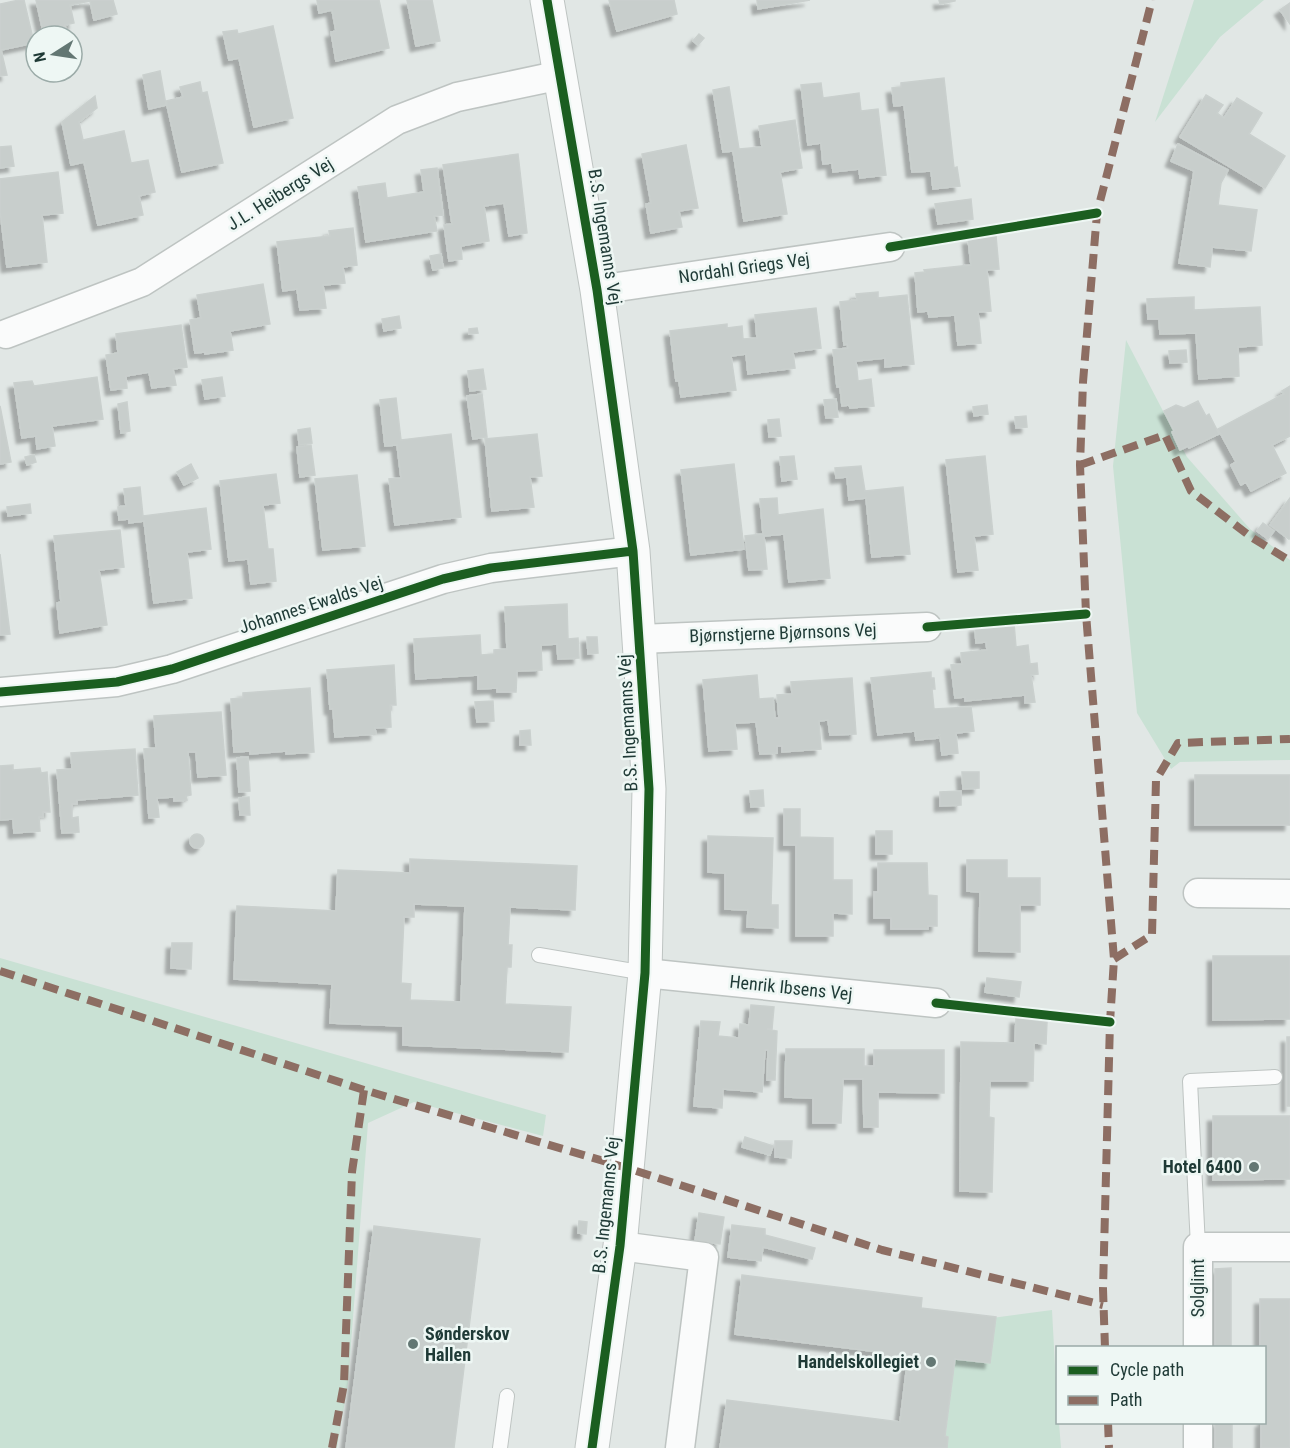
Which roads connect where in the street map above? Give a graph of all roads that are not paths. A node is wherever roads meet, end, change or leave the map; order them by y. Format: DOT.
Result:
graph roads {
  1 [pos="548,0"];
  2 [pos="561,75"];
  3 [pos="890,247"];
  4 [pos="597,290"];
  5 [pos="6,334"];
  6 [pos="633,551"];
  7 [pos="927,627"];
  8 [pos="640,639"];
  9 [pos="0,692"];
  10 [pos="1198,893"];
  11 [pos="1290,894"];
  12 [pos="539,955"];
  13 [pos="645,973"];
  14 [pos="936,1003"];
  15 [pos="1275,1077"];
  16 [pos="620,1246"];
  17 [pos="1198,1247"];
  18 [pos="1290,1247"];
  19 [pos="1198,1346"];
  20 [pos="507,1396"];
  21 [pos="1198,1424"];
  22 [pos="500,1448"];
  23 [pos="592,1448"];
  24 [pos="680,1448"];
  25 [pos="1198,1448"];
  1 -- 2 [label="street, B.S. Ingemanns Vej"];
  2 -- 4 [label="street, B.S. Ingemanns Vej"];
  2 -- 5 [label="street, J.L. Heibergs Vej"];
  3 -- 4 [label="street, Nordahl Griegs Vej"];
  4 -- 6 [label="street, B.S. Ingemanns Vej"];
  6 -- 8 [label="street, B.S. Ingemanns Vej"];
  6 -- 9 [label="street, Johannes Ewalds Vej"];
  7 -- 8 [label="street, Bjørnstjerne Bjørnsons Vej"];
  8 -- 13 [label="street, B.S. Ingemanns Vej"];
  10 -- 11 [label="street"];
  12 -- 13 [label="lane"];
  13 -- 14 [label="street, Henrik Ibsens Vej"];
  13 -- 16 [label="street, B.S. Ingemanns Vej"];
  15 -- 17 [label="lane"];
  16 -- 23 [label="street, B.S. Ingemanns Vej"];
  16 -- 24 [label="street, B.S. Ingemanns Vej"];
  17 -- 18 [label="street, Solglimt"];
  17 -- 19 [label="street, Solglimt"];
  20 -- 22 [label="lane"];
  21 -- 25 [label="street"];
}
